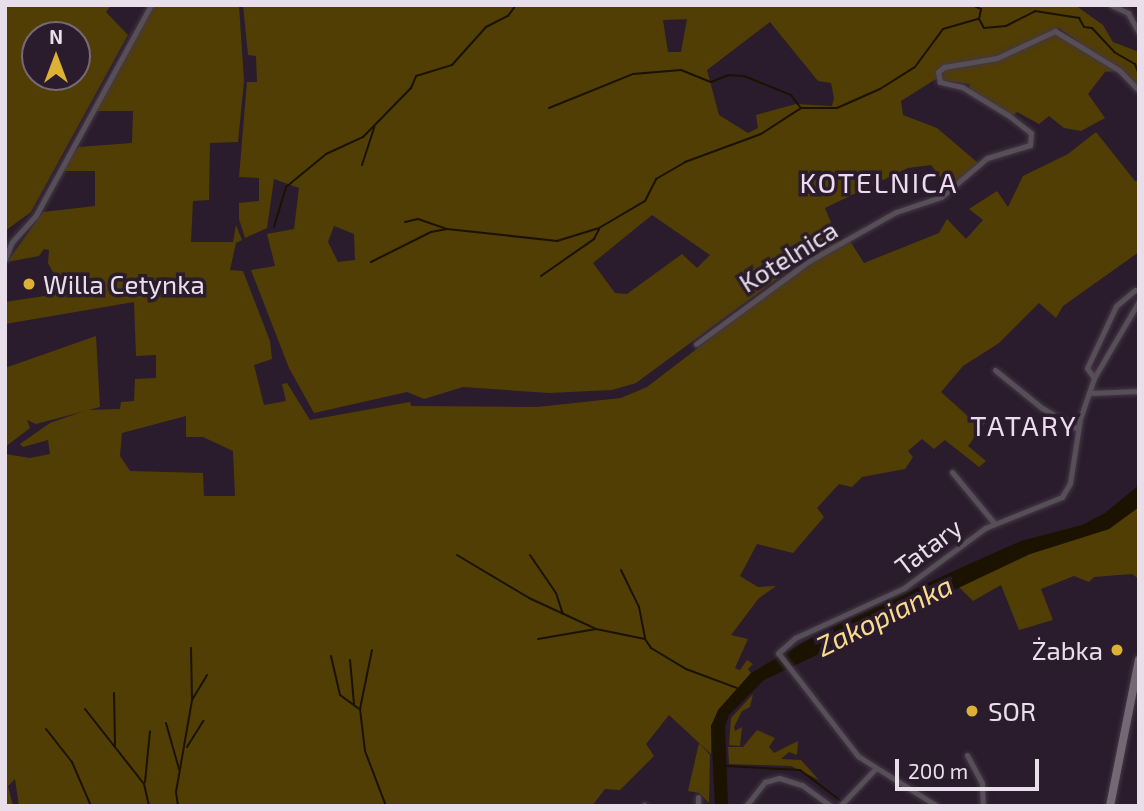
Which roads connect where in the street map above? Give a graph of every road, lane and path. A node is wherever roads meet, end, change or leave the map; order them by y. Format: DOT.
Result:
graph roads {
  1 [pos="151,5"];
  2 [pos="1111,5"];
  3 [pos="1139,33"];
  4 [pos="1139,91"];
  5 [pos="12,242"];
  6 [pos="5,246"];
  7 [pos="5,259"];
  8 [pos="1135,290"];
  9 [pos="1139,301"];
  10 [pos="696,344"];
  11 [pos="995,370"];
  12 [pos="1094,377"];
  13 [pos="1139,391"];
  14 [pos="1089,393"];
  15 [pos="1078,429"];
  16 [pos="952,472"];
  17 [pos="995,524"];
  18 [pos="1139,660"];
  19 [pos="1138,670"];
  20 [pos="967,755"];
  21 [pos="876,768"];
  22 [pos="698,797"];
  23 [pos="698,806"];
  24 [pos="746,806"];
  25 [pos="831,806"];
  26 [pos="840,806"];
  27 [pos="937,806"];
  28 [pos="983,806"];
  29 [pos="1110,806"];
  1 -- 5 [label="street"];
  2 -- 3 [label="street"];
  4 -- 10 [label="street, Kotelnica"];
  5 -- 6 [label="street"];
  5 -- 7 [label="street"];
  8 -- 12 [label="street, Tatary"];
  9 -- 12 [label="street, Tatary"];
  11 -- 15 [label="street"];
  12 -- 14 [label="street, Tatary"];
  13 -- 14 [label="street"];
  14 -- 15 [label="street, Tatary"];
  15 -- 17 [label="street, Tatary"];
  16 -- 17 [label="street"];
  17 -- 21 [label="street, Tatary"];
  18 -- 19 [label="main road"];
  19 -- 29 [label="main road"];
  20 -- 28 [label="street"];
  21 -- 26 [label="street"];
  21 -- 27 [label="street, Tatary"];
  22 -- 23 [label="street"];
  24 -- 25 [label="street"];
}
